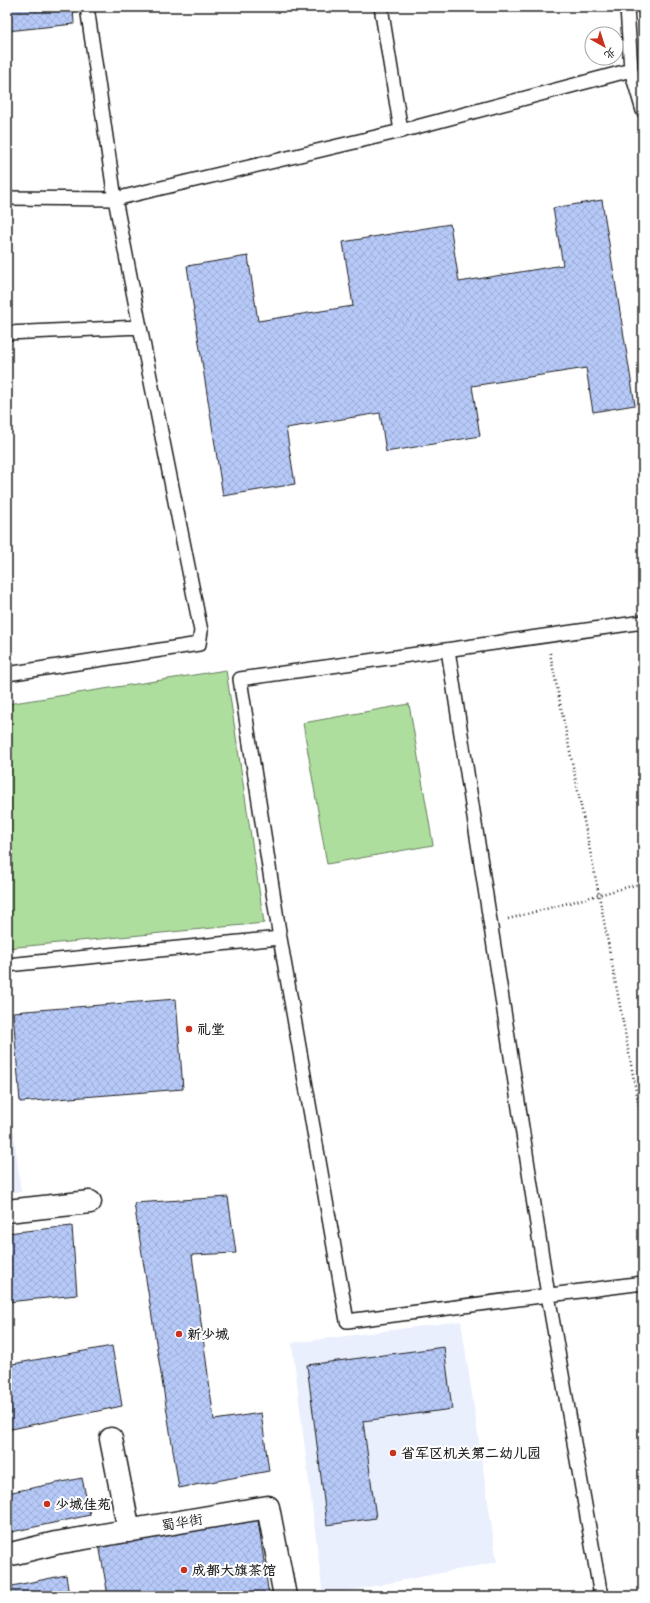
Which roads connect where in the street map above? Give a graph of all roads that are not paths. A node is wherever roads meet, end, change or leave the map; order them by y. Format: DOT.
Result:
graph roads {
  1 [pos="87,7"];
  2 [pos="381,7"];
  3 [pos="627,7"];
  4 [pos="631,70"];
  5 [pos="643,111"];
  6 [pos="401,131"];
  7 [pos="7,198"];
  8 [pos="115,199"];
  9 [pos="140,327"];
  10 [pos="7,332"];
  11 [pos="643,622"];
  12 [pos="448,650"];
  13 [pos="7,674"];
  14 [pos="280,938"];
  15 [pos="7,965"];
  16 [pos="90,1202"];
  17 [pos="7,1211"];
  18 [pos="643,1283"];
  19 [pos="548,1295"];
  20 [pos="111,1439"];
  21 [pos="129,1531"];
  22 [pos="7,1555"];
  23 [pos="285,1596"];
  24 [pos="601,1596"];
  1 -- 8 [label="lane"];
  2 -- 6 [label="lane"];
  3 -- 4 [label="lane"];
  4 -- 5 [label="lane"];
  4 -- 6 [label="lane"];
  6 -- 8 [label="lane"];
  7 -- 8 [label="lane"];
  8 -- 9 [label="lane"];
  9 -- 10 [label="lane"];
  9 -- 13 [label="lane"];
  11 -- 12 [label="lane"];
  12 -- 14 [label="lane"];
  12 -- 19 [label="lane"];
  14 -- 15 [label="lane"];
  14 -- 19 [label="lane"];
  16 -- 17 [label="street"];
  18 -- 19 [label="lane"];
  19 -- 24 [label="lane"];
  20 -- 21 [label="street"];
  21 -- 22 [label="street, 蜀华街"];
  21 -- 23 [label="street, 蜀华街"];
}
